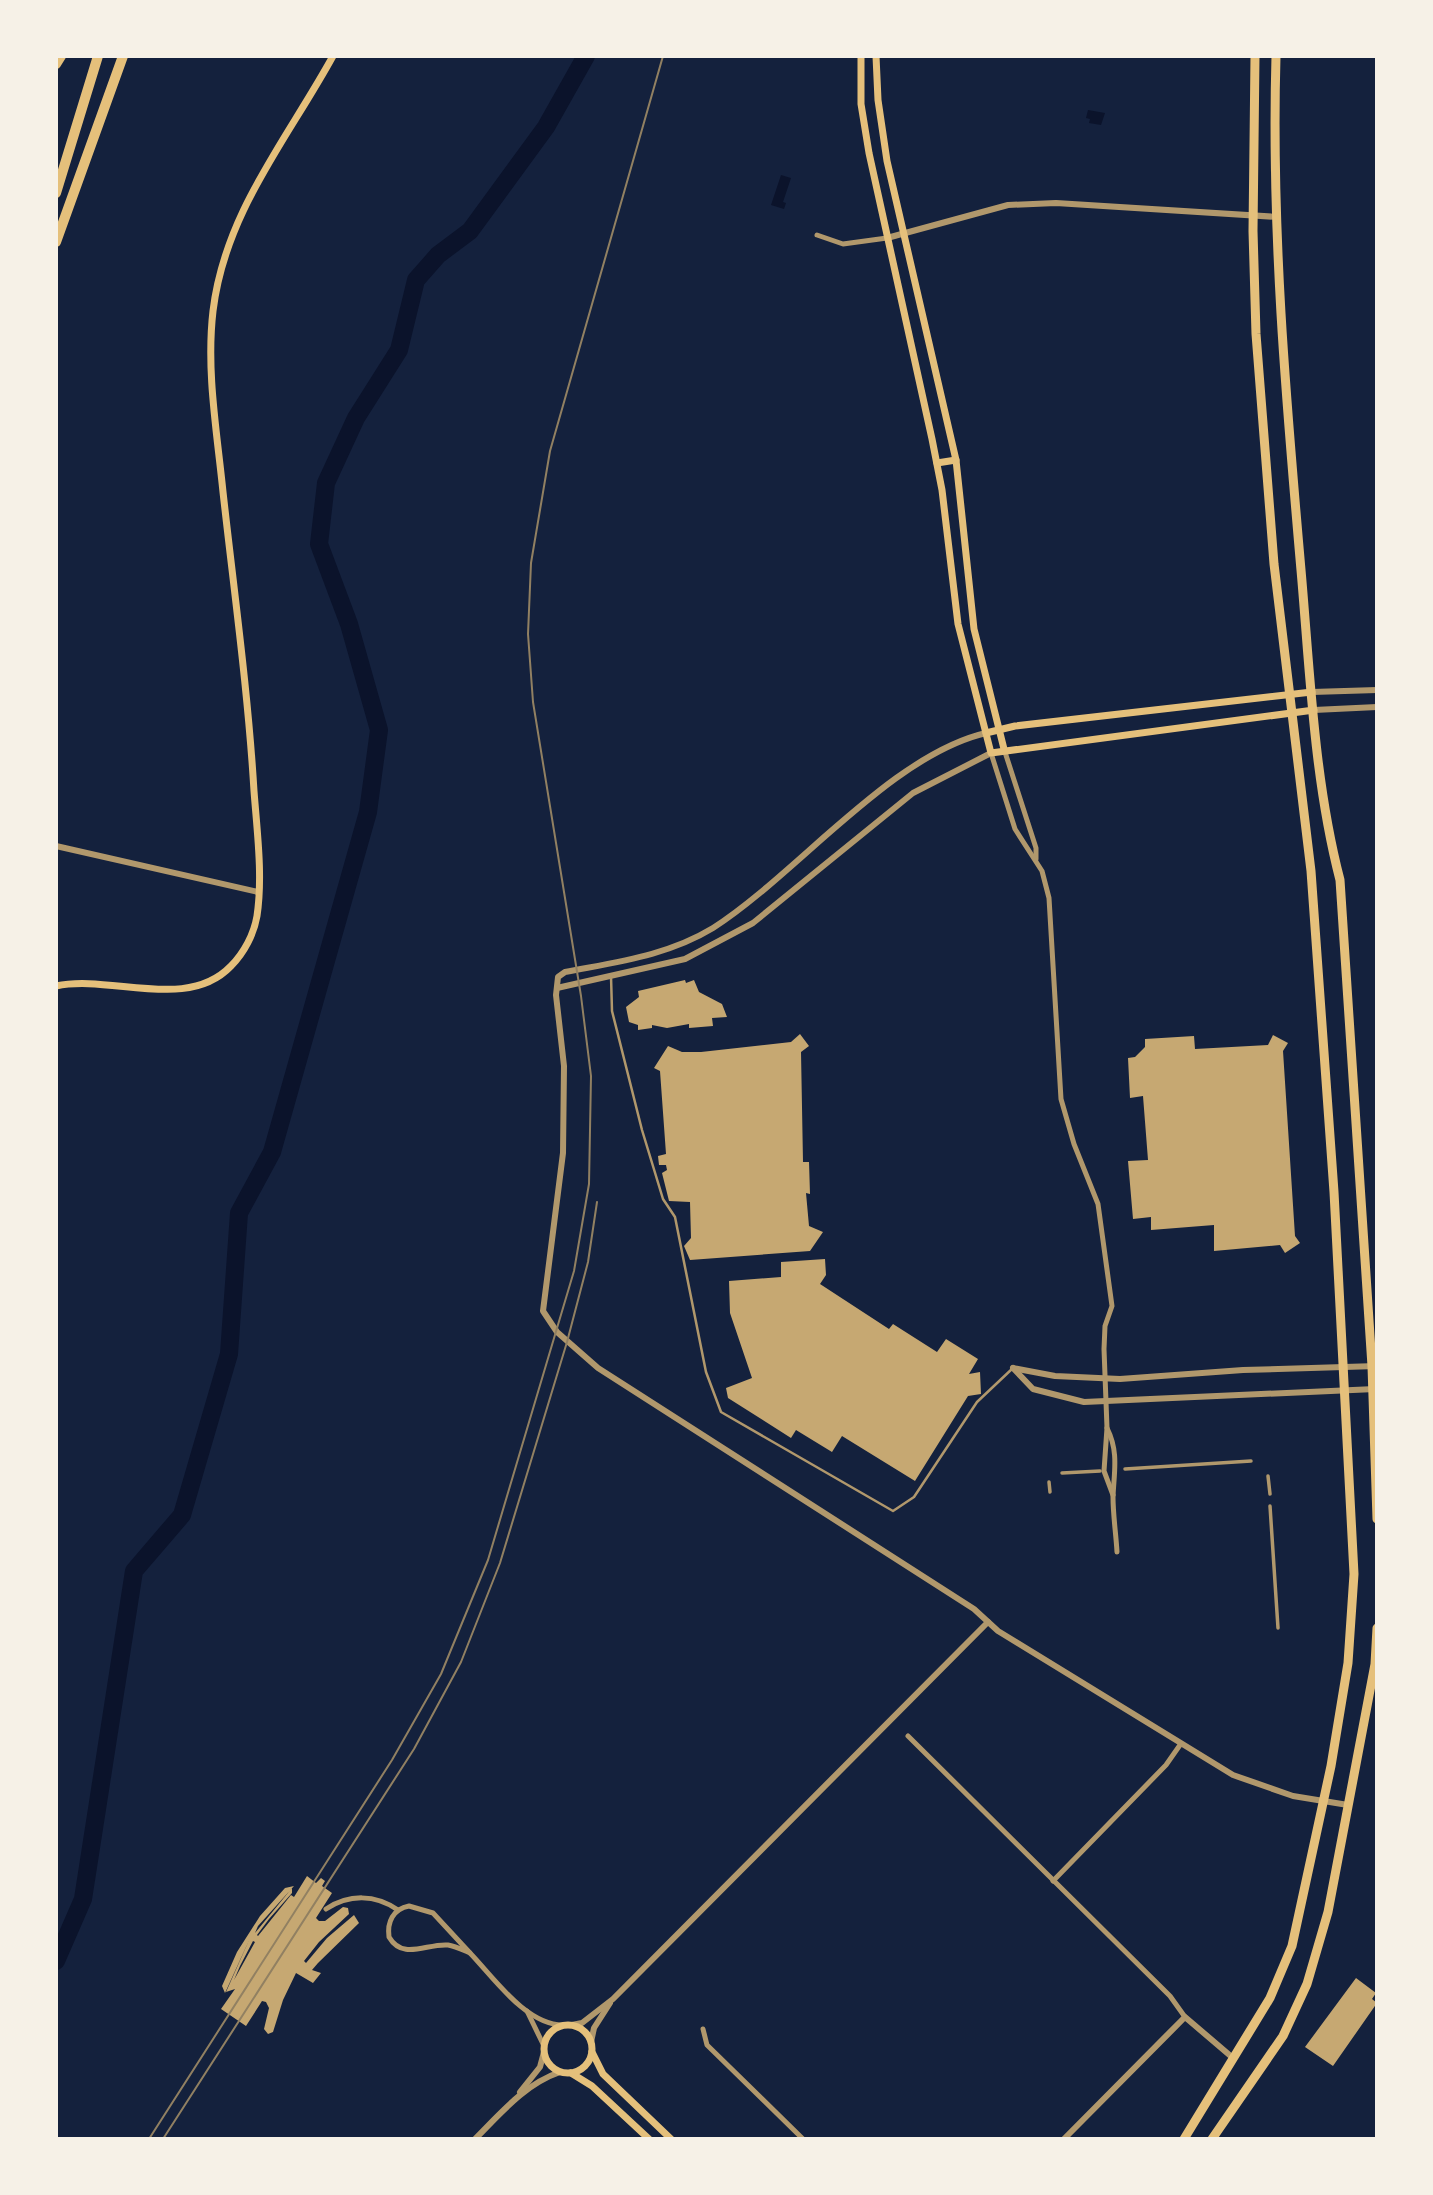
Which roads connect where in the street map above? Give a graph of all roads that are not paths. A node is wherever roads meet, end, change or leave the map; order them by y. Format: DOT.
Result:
graph roads {
  1 [pos="61,56"];
  2 [pos="98,56"];
  3 [pos="122,56"];
  4 [pos="333,56"];
  5 [pos="861,56"];
  6 [pos="876,56"];
  7 [pos="1255,56"];
  8 [pos="1276,56"];
  9 [pos="56,64"];
  10 [pos="56,193"];
  11 [pos="1253,215"];
  12 [pos="1278,216"];
  13 [pos="903,233"];
  14 [pos="817,235"];
  15 [pos="887,238"];
  16 [pos="56,242"];
  17 [pos="956,460"];
  18 [pos="937,463"];
  19 [pos="1377,690"];
  20 [pos="1312,692"];
  21 [pos="1290,694"];
  22 [pos="1377,707"];
  23 [pos="1314,710"];
  24 [pos="1293,711"];
  25 [pos="998,730"];
  26 [pos="986,733"];
  27 [pos="1004,749"];
  28 [pos="991,752"];
  29 [pos="56,846"];
  30 [pos="1036,859"];
  31 [pos="258,892"];
  32 [pos="630,959"];
  33 [pos="611,975"];
  34 [pos="56,986"];
  35 [pos="557,988"];
  36 [pos="1374,1366"];
  37 [pos="1013,1368"];
  38 [pos="1343,1368"];
  39 [pos="1104,1379"];
  40 [pos="1375,1389"];
  41 [pos="1343,1390"];
  42 [pos="1105,1402"];
  43 [pos="1107,1428"];
  44 [pos="1237,1454"];
  45 [pos="1251,1461"];
  46 [pos="1237,1462"];
  47 [pos="1125,1469"];
  48 [pos="1100,1471"];
  49 [pos="1062,1473"];
  50 [pos="1268,1476"];
  51 [pos="1049,1482"];
  52 [pos="1050,1492"];
  53 [pos="1270,1494"];
  54 [pos="1113,1495"];
  55 [pos="1270,1506"];
  56 [pos="1377,1519"];
  57 [pos="1117,1552"];
  58 [pos="988,1622"];
  59 [pos="1278,1628"];
  60 [pos="1377,1628"];
  61 [pos="908,1736"];
  62 [pos="1180,1745"];
  63 [pos="1323,1801"];
  64 [pos="1348,1805"];
  65 [pos="1053,1881"];
  66 [pos="326,1909"];
  67 [pos="398,1910"];
  68 [pos="470,1953"];
  69 [pos="613,1999"];
  70 [pos="527,2011"];
  71 [pos="1185,2017"];
  72 [pos="568,2025"];
  73 [pos="702,2029"];
  74 [pos="591,2042"];
  75 [pos="544,2049"];
  76 [pos="592,2052"];
  77 [pos="1233,2058"];
  78 [pos="561,2072"];
  79 [pos="571,2073"];
  80 [pos="517,2097"];
  81 [pos="475,2139"];
  82 [pos="649,2139"];
  83 [pos="671,2139"];
  84 [pos="803,2139"];
  85 [pos="1065,2139"];
  86 [pos="1184,2139"];
  87 [pos="1212,2139"];
  1 -- 9 [label="highway"];
  2 -- 10 [label="highway"];
  3 -- 16 [label="highway"];
  4 -- 31 [label="main road"];
  5 -- 15 [label="main road"];
  6 -- 13 [label="main road"];
  7 -- 11 [label="highway"];
  8 -- 12 [label="highway"];
  11 -- 12 [label="street"];
  11 -- 13 [label="street"];
  11 -- 21 [label="highway"];
  12 -- 20 [label="highway"];
  13 -- 15 [label="street"];
  13 -- 17 [label="main road"];
  14 -- 15 [label="street"];
  15 -- 18 [label="main road"];
  17 -- 18 [label="main road"];
  17 -- 25 [label="main road"];
  18 -- 26 [label="main road"];
  19 -- 20 [label="street"];
  20 -- 21 [label="main road"];
  20 -- 23 [label="highway"];
  21 -- 24 [label="highway"];
  21 -- 25 [label="main road"];
  22 -- 23 [label="street"];
  23 -- 24 [label="main road"];
  23 -- 36 [label="highway"];
  24 -- 27 [label="main road"];
  24 -- 38 [label="highway"];
  25 -- 26 [label="main road"];
  25 -- 27 [label="main road"];
  26 -- 28 [label="main road"];
  26 -- 32 [label="street"];
  27 -- 28 [label="main road"];
  27 -- 30 [label="street"];
  28 -- 30 [label="street"];
  28 -- 33 [label="street"];
  29 -- 31 [label="street"];
  30 -- 39 [label="street"];
  31 -- 34 [label="main road"];
  32 -- 33 [label="street"];
  32 -- 35 [label="street"];
  33 -- 35 [label="street"];
  33 -- 37 [label="lane"];
  35 -- 58 [label="street"];
  36 -- 38 [label="street"];
  36 -- 40 [label="highway"];
  37 -- 39 [label="street"];
  37 -- 42 [label="street"];
  38 -- 39 [label="street"];
  38 -- 41 [label="highway"];
  39 -- 42 [label="street"];
  40 -- 41 [label="street"];
  40 -- 56 [label="highway"];
  41 -- 42 [label="street"];
  41 -- 63 [label="highway"];
  42 -- 43 [label="street"];
  43 -- 54 [label="street"];
  43 -- 54 [label="street"];
  44 -- 46 [label="street"];
  45 -- 46 [label="street"];
  46 -- 47 [label="street"];
  48 -- 49 [label="street"];
  50 -- 53 [label="street"];
  51 -- 52 [label="street"];
  54 -- 57 [label="street"];
  55 -- 59 [label="street"];
  58 -- 62 [label="street"];
  58 -- 69 [label="street"];
  60 -- 64 [label="highway"];
  61 -- 65 [label="street"];
  62 -- 63 [label="street"];
  62 -- 65 [label="street"];
  63 -- 64 [label="street"];
  63 -- 77 [label="highway"];
  64 -- 87 [label="highway"];
  65 -- 71 [label="street"];
  66 -- 67 [label="street"];
  67 -- 68 [label="street"];
  67 -- 68 [label="street"];
  68 -- 70 [label="street"];
  69 -- 72 [label="street"];
  69 -- 74 [label="street"];
  70 -- 72 [label="street"];
  70 -- 75 [label="street"];
  71 -- 77 [label="street"];
  71 -- 85 [label="street"];
  72 -- 74 [label="main road"];
  72 -- 75 [label="main road"];
  73 -- 84 [label="street"];
  74 -- 76 [label="main road"];
  75 -- 78 [label="main road"];
  75 -- 80 [label="street"];
  76 -- 79 [label="main road"];
  76 -- 83 [label="main road"];
  77 -- 86 [label="highway"];
  78 -- 79 [label="main road"];
  78 -- 80 [label="street"];
  79 -- 82 [label="main road"];
  80 -- 81 [label="street"];
}
